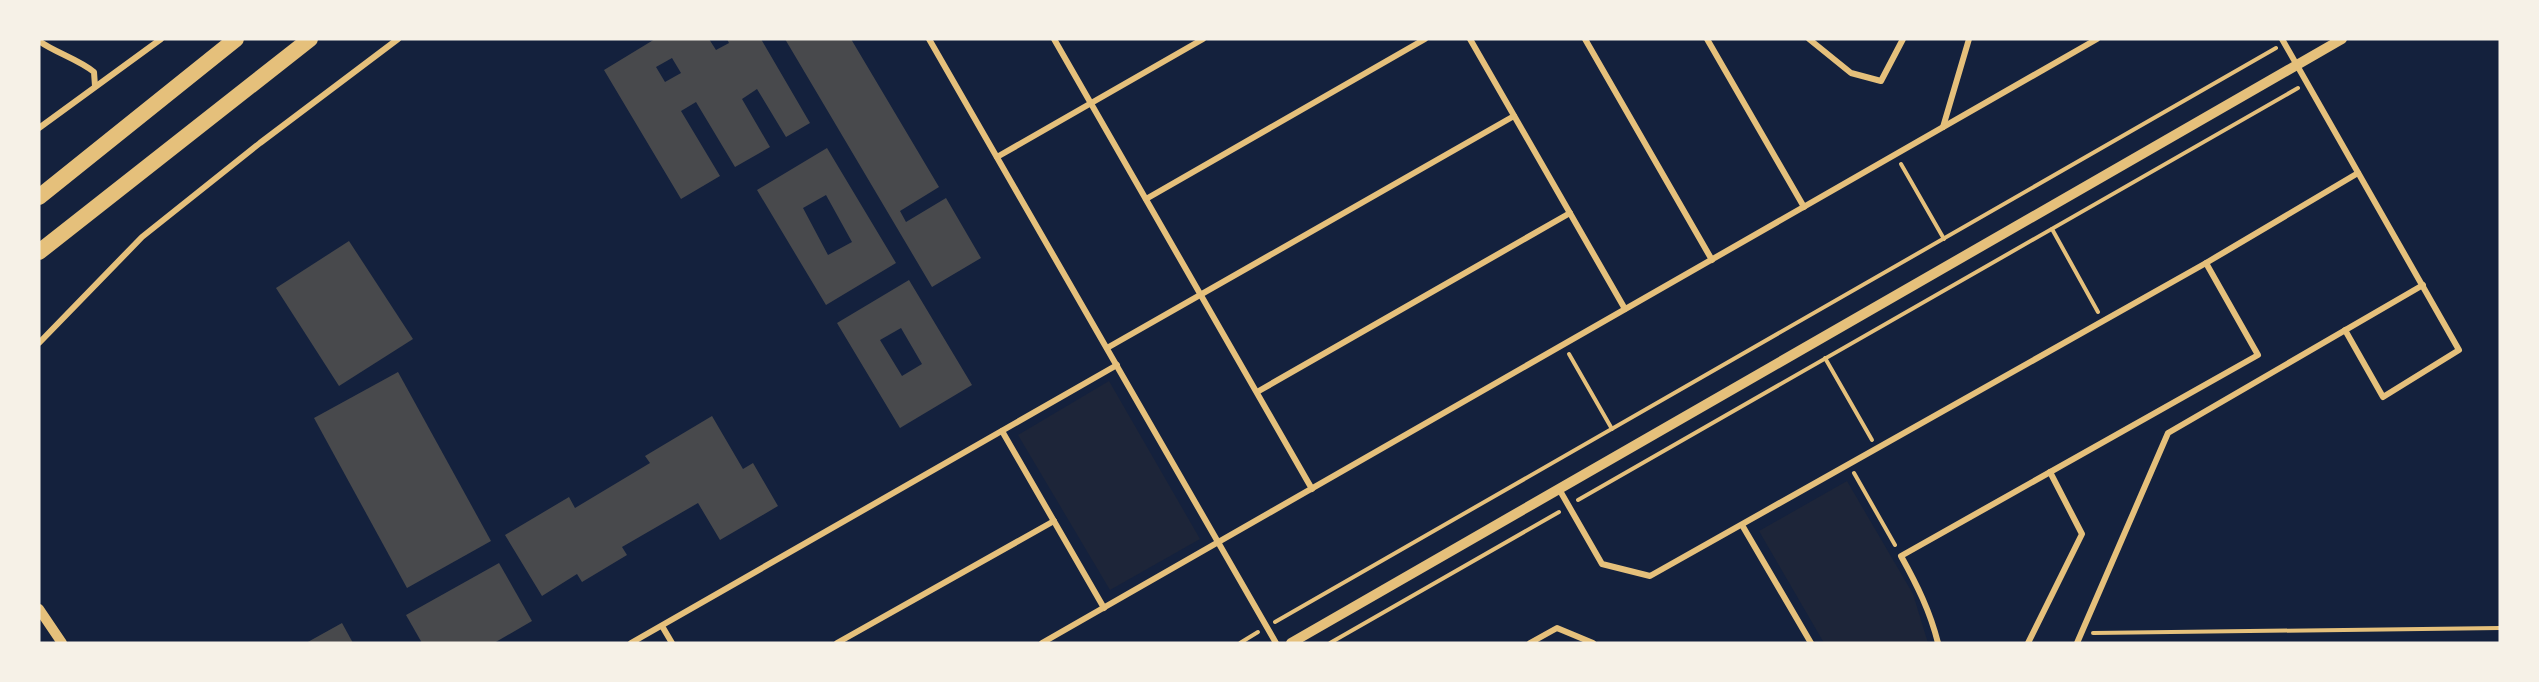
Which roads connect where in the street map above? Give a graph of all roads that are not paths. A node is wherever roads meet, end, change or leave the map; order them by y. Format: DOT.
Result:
graph roads {
  1 [pos="45,39"];
  2 [pos="161,39"];
  3 [pos="236,39"];
  4 [pos="310,39"];
  5 [pos="398,39"];
  6 [pos="930,39"];
  7 [pos="1054,39"];
  8 [pos="1203,39"];
  9 [pos="1425,39"];
  10 [pos="1470,39"];
  11 [pos="1585,39"];
  12 [pos="1707,39"];
  13 [pos="1809,39"];
  14 [pos="1903,39"];
  15 [pos="1969,39"];
  16 [pos="2097,39"];
  17 [pos="2342,39"];
  18 [pos="39,41"];
  19 [pos="2283,41"];
  20 [pos="2296,65"];
  21 [pos="94,86"];
  22 [pos="1090,103"];
  23 [pos="1514,116"];
  24 [pos="39,128"];
  25 [pos="1942,128"];
  26 [pos="997,157"];
  27 [pos="2358,173"];
  28 [pos="39,197"];
  29 [pos="1146,199"];
  30 [pos="1804,207"];
  31 [pos="1570,213"];
  32 [pos="39,252"];
  33 [pos="1712,260"];
  34 [pos="2206,263"];
  35 [pos="2423,285"];
  36 [pos="1201,295"];
  37 [pos="1625,309"];
  38 [pos="2345,330"];
  39 [pos="39,343"];
  40 [pos="1107,348"];
  41 [pos="1117,365"];
  42 [pos="1257,392"];
  43 [pos="1002,431"];
  44 [pos="2050,472"];
  45 [pos="1312,489"];
  46 [pos="1559,489"];
  47 [pos="1054,521"];
  48 [pos="1742,525"];
  49 [pos="1219,543"];
  50 [pos="1104,608"];
  51 [pos="39,609"];
  52 [pos="662,626"];
  53 [pos="62,643"];
  54 [pos="631,643"];
  55 [pos="672,643"];
  56 [pos="837,643"];
  57 [pos="1042,643"];
  58 [pos="1276,643"];
  59 [pos="1291,643"];
  60 [pos="1530,643"];
  61 [pos="1593,643"];
  62 [pos="1811,643"];
  63 [pos="1938,643"];
  64 [pos="2028,643"];
  65 [pos="2077,643"];
  1 -- 18 [label="street"];
  2 -- 21 [label="street"];
  3 -- 28 [label="highway"];
  4 -- 32 [label="highway"];
  5 -- 39 [label="street"];
  6 -- 26 [label="street"];
  7 -- 22 [label="street"];
  8 -- 22 [label="street"];
  9 -- 29 [label="street"];
  10 -- 23 [label="street"];
  11 -- 33 [label="street"];
  12 -- 30 [label="street"];
  13 -- 14 [label="street"];
  15 -- 25 [label="street"];
  16 -- 25 [label="street"];
  17 -- 20 [label="street"];
  18 -- 21 [label="street"];
  19 -- 20 [label="street"];
  20 -- 27 [label="street"];
  20 -- 46 [label="street"];
  21 -- 24 [label="street"];
  22 -- 26 [label="street"];
  22 -- 29 [label="street"];
  23 -- 31 [label="street"];
  23 -- 36 [label="street"];
  25 -- 30 [label="street"];
  26 -- 40 [label="street"];
  27 -- 34 [label="street"];
  27 -- 35 [label="street"];
  29 -- 36 [label="street"];
  30 -- 33 [label="street"];
  31 -- 37 [label="street"];
  31 -- 42 [label="street"];
  33 -- 37 [label="street"];
  34 -- 44 [label="street"];
  34 -- 48 [label="street"];
  35 -- 38 [label="street"];
  35 -- 38 [label="street"];
  36 -- 40 [label="street"];
  36 -- 42 [label="street"];
  37 -- 45 [label="street"];
  38 -- 65 [label="street"];
  40 -- 41 [label="street"];
  41 -- 43 [label="street"];
  41 -- 49 [label="street"];
  42 -- 45 [label="street"];
  43 -- 47 [label="street"];
  43 -- 52 [label="street"];
  44 -- 63 [label="street"];
  44 -- 64 [label="street"];
  45 -- 49 [label="street"];
  46 -- 48 [label="street"];
  46 -- 59 [label="street"];
  47 -- 50 [label="street"];
  47 -- 56 [label="street"];
  48 -- 62 [label="street"];
  49 -- 50 [label="street"];
  49 -- 58 [label="street"];
  50 -- 57 [label="street"];
  51 -- 53 [label="street"];
  52 -- 54 [label="street"];
  52 -- 55 [label="street"];
  60 -- 61 [label="street"];
}
